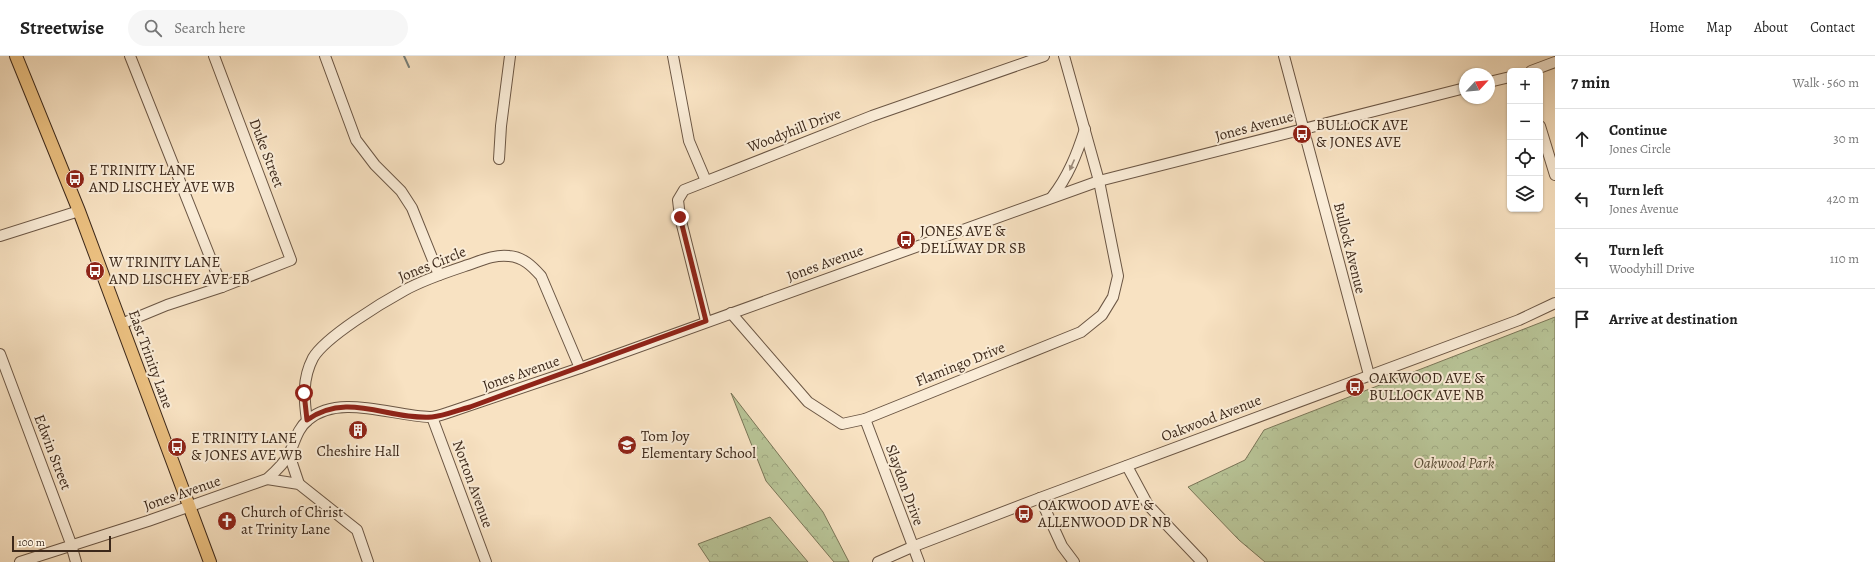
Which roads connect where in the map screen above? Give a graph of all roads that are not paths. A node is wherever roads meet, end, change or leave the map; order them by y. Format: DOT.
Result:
graph roads {
  1 [pos="16,56"];
  2 [pos="130,56"];
  3 [pos="214,56"];
  4 [pos="325,56"];
  5 [pos="510,56"];
  6 [pos="673,56"];
  7 [pos="1044,56"];
  8 [pos="1064,56"];
  9 [pos="1284,56"];
  10 [pos="1555,62"];
  11 [pos="1539,68"];
  12 [pos="1507,78"];
  13 [pos="1495,81"];
  14 [pos="1459,89"];
  15 [pos="1303,128"];
  16 [pos="1085,129"];
  17 [pos="1543,136"];
  18 [pos="499,159"];
  19 [pos="1555,174"];
  20 [pos="706,181"];
  21 [pos="1099,181"];
  22 [pos="1052,197"];
  23 [pos="79,211"];
  24 [pos="0,236"];
  25 [pos="439,275"];
  26 [pos="222,287"];
  27 [pos="1555,303"];
  28 [pos="731,313"];
  29 [pos="706,321"];
  30 [pos="121,324"];
  31 [pos="0,354"];
  32 [pos="580,368"];
  33 [pos="1369,375"];
  34 [pos="432,417"];
  35 [pos="865,419"];
  36 [pos="307,420"];
  37 [pos="289,454"];
  38 [pos="1128,466"];
  39 [pos="267,479"];
  40 [pos="299,484"];
  41 [pos="1040,498"];
  42 [pos="189,507"];
  43 [pos="71,546"];
  44 [pos="912,547"];
  45 [pos="20,562"];
  46 [pos="76,562"];
  47 [pos="210,562"];
  48 [pos="368,562"];
  49 [pos="486,562"];
  50 [pos="878,562"];
  51 [pos="919,562"];
  52 [pos="1074,562"];
  53 [pos="1202,562"];
  1 -- 23 [label="main road, East Trinity Lane"];
  2 -- 26 [label="street"];
  3 -- 26 [label="street, Duke Street"];
  4 -- 25 [label="street"];
  5 -- 18 [label="street"];
  6 -- 20 [label="street"];
  7 -- 20 [label="street, Woodyhill Drive"];
  8 -- 16 [label="street, Flamingo Drive"];
  9 -- 15 [label="street, Bullock Avenue"];
  10 -- 11 [label="street"];
  12 -- 13 [label="street"];
  14 -- 15 [label="street, Jones Avenue"];
  15 -- 21 [label="street, Jones Avenue"];
  15 -- 33 [label="street, Bullock Avenue"];
  16 -- 21 [label="street, Flamingo Drive"];
  16 -- 22 [label="street, one-way"];
  17 -- 19 [label="street"];
  20 -- 29 [label="street, Woodyhill Drive"];
  21 -- 22 [label="street, Jones Avenue"];
  21 -- 35 [label="street, Flamingo Drive"];
  22 -- 28 [label="street, Jones Avenue"];
  23 -- 24 [label="street"];
  23 -- 30 [label="main road, East Trinity Lane"];
  25 -- 32 [label="street, Jones Circle"];
  25 -- 36 [label="street, Jones Circle"];
  26 -- 30 [label="street"];
  27 -- 33 [label="street, Oakwood Avenue"];
  28 -- 29 [label="street, Jones Avenue"];
  28 -- 35 [label="street, Flamingo Drive"];
  29 -- 32 [label="street, Jones Avenue"];
  30 -- 42 [label="main road, East Trinity Lane"];
  31 -- 43 [label="street, Edwin Street"];
  32 -- 34 [label="street, Jones Avenue"];
  33 -- 38 [label="street, Oakwood Avenue"];
  34 -- 36 [label="street, Jones Avenue"];
  34 -- 49 [label="street, Norton Avenue"];
  35 -- 44 [label="street, Slaydon Drive"];
  36 -- 37 [label="street, Jones Avenue"];
  37 -- 39 [label="street, Jones Avenue"];
  37 -- 40 [label="street"];
  38 -- 41 [label="street, Oakwood Avenue"];
  38 -- 53 [label="street"];
  39 -- 40 [label="street"];
  39 -- 42 [label="street, Jones Avenue"];
  40 -- 48 [label="street"];
  41 -- 44 [label="street, Oakwood Avenue"];
  41 -- 52 [label="street"];
  42 -- 43 [label="street, Jones Avenue"];
  42 -- 47 [label="main road, East Trinity Lane"];
  43 -- 45 [label="street, Jones Avenue"];
  43 -- 46 [label="street, Edwin Street"];
  44 -- 50 [label="street, Oakwood Avenue"];
  44 -- 51 [label="street, Slaydon Drive"];
}
